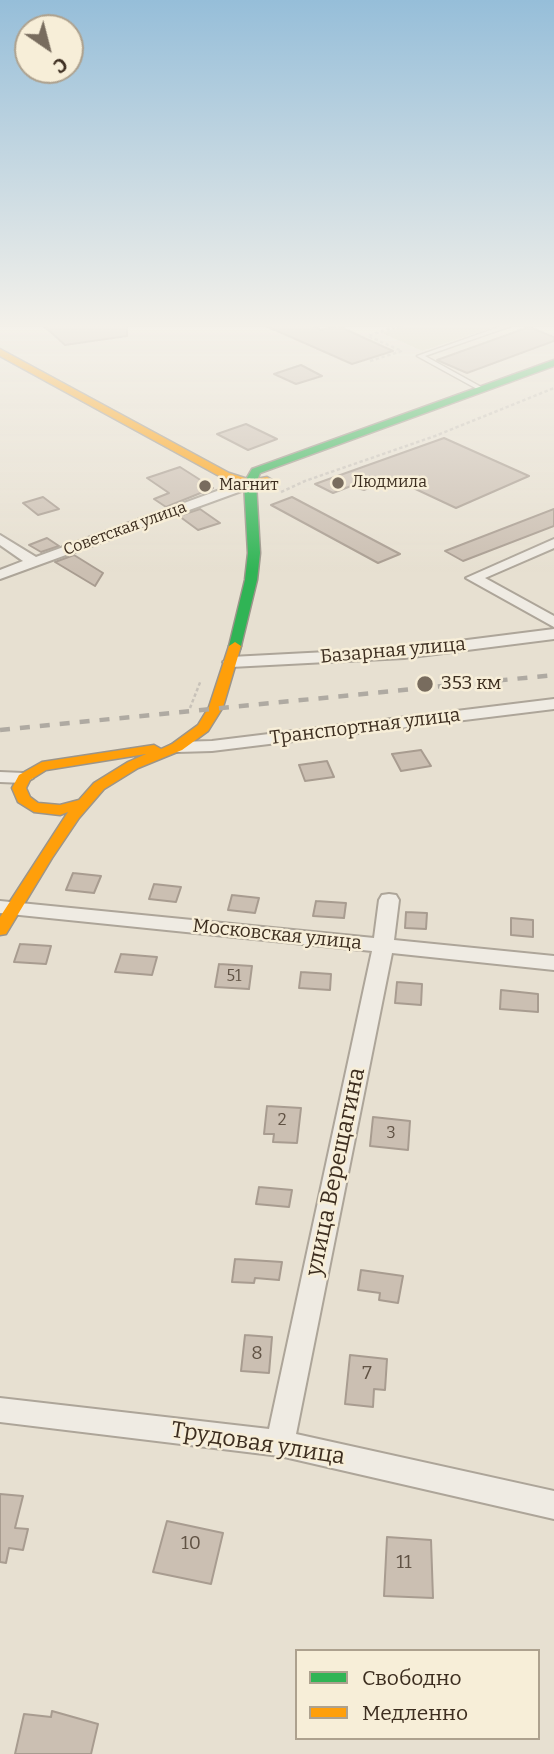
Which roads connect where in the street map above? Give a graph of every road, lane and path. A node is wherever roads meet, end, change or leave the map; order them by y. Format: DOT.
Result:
graph roads {
  1 [pos="102,408"];
  2 [pos="429,408"];
  3 [pos="467,408"];
  4 [pos="505,408"];
  5 [pos="250,483"];
  6 [pos="272,497"];
  7 [pos="0,539"];
  8 [pos="554,543"];
  9 [pos="34,562"];
  10 [pos="0,575"];
  11 [pos="473,578"];
  12 [pos="554,622"];
  13 [pos="554,634"];
  14 [pos="231,662"];
  15 [pos="206,669"];
  16 [pos="554,704"];
  17 [pos="187,716"];
  18 [pos="177,747"];
  19 [pos="68,763"];
  20 [pos="0,777"];
  21 [pos="24,778"];
  22 [pos="99,786"];
  23 [pos="85,803"];
  24 [pos="34,807"];
  25 [pos="45,857"];
  26 [pos="389,900"];
  27 [pos="6,908"];
  28 [pos="0,930"];
  29 [pos="383,946"];
  30 [pos="554,963"];
  31 [pos="0,1410"];
  32 [pos="280,1443"];
  33 [pos="554,1504"];
  1 -- 5 [label="main road"];
  2 -- 5 [label="main road, Советская улица"];
  3 -- 5 [label="main road, Советская улица"];
  4 -- 6 [label="path"];
  5 -- 9 [label="street, Советская улица"];
  5 -- 14 [label="main road"];
  7 -- 9 [label="street"];
  8 -- 11 [label="street"];
  9 -- 10 [label="street, Советская улица"];
  11 -- 12 [label="street"];
  13 -- 14 [label="street, Базарная улица"];
  14 -- 18 [label="main road"];
  15 -- 17 [label="path"];
  16 -- 18 [label="street, Транспортная улица"];
  18 -- 19 [label="main road"];
  18 -- 22 [label="main road"];
  19 -- 21 [label="main road"];
  19 -- 22 [label="main road"];
  20 -- 21 [label="street"];
  21 -- 24 [label="main road"];
  22 -- 23 [label="main road"];
  23 -- 24 [label="main road"];
  23 -- 25 [label="main road"];
  24 -- 25 [label="main road"];
  25 -- 27 [label="main road"];
  26 -- 29 [label="street, улица Верещагина"];
  27 -- 28 [label="main road"];
  27 -- 29 [label="street, Московская улица"];
  29 -- 30 [label="street, Московская улица"];
  29 -- 32 [label="street, улица Верещагина"];
  31 -- 32 [label="street, Трудовая улица"];
  32 -- 33 [label="street, Трудовая улица"];
}
